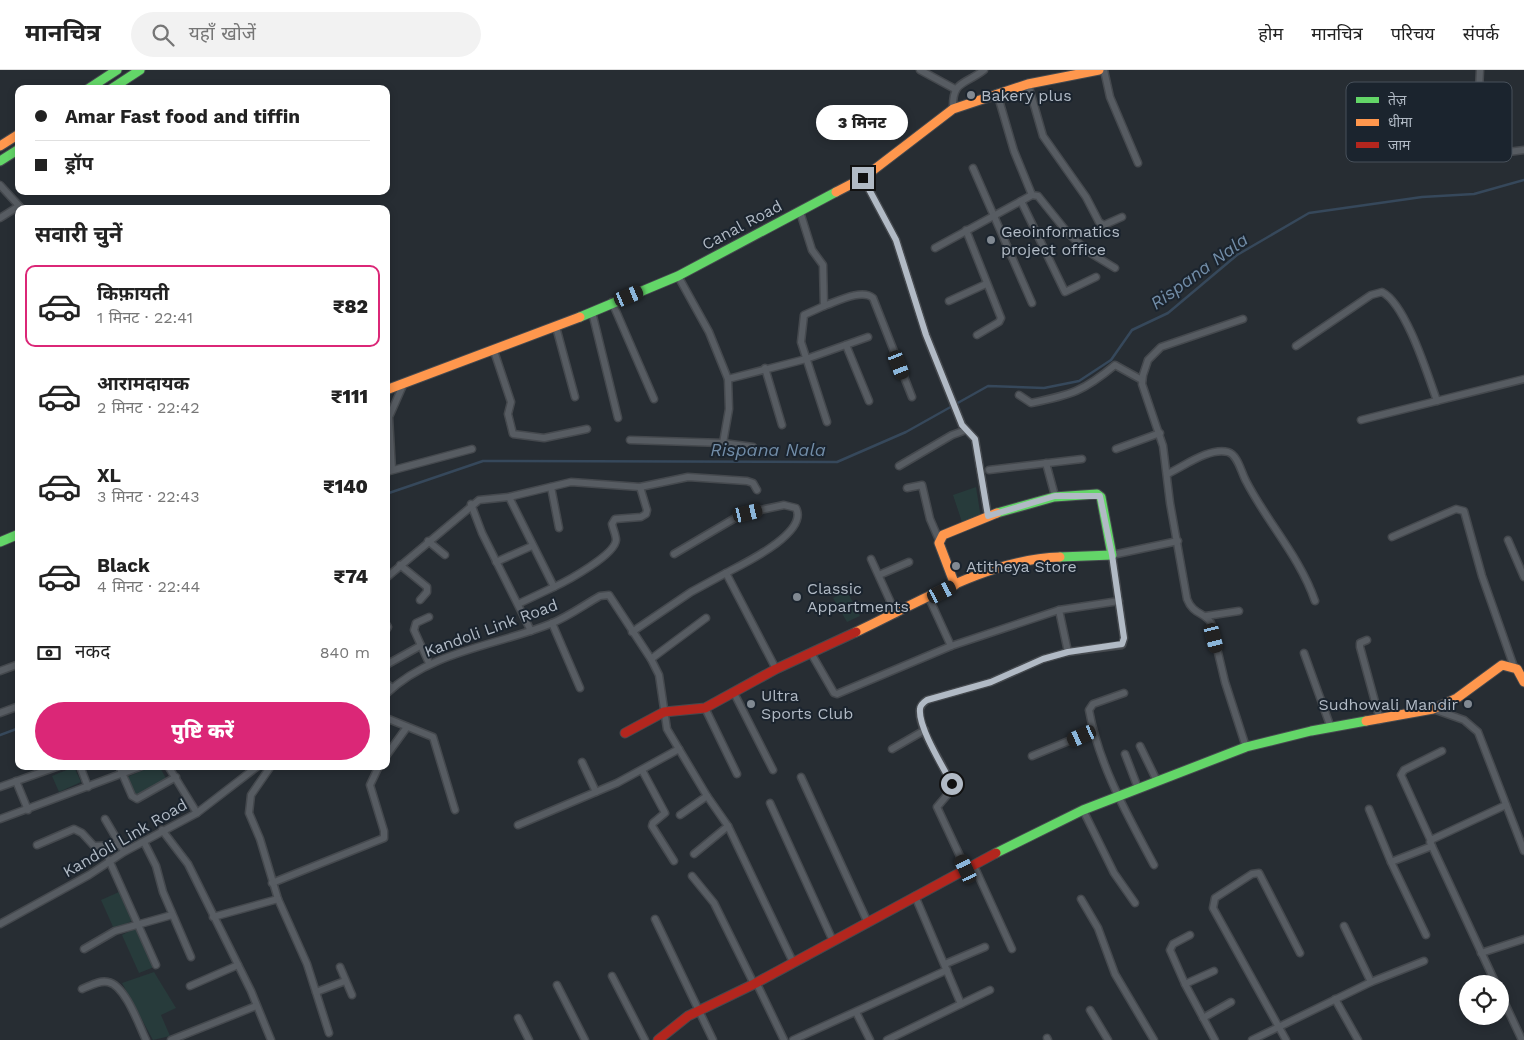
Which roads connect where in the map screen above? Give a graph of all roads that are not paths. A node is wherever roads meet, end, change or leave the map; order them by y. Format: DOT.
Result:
graph roads {
  1 [pos="117,70"];
  2 [pos="140,70"];
  3 [pos="920,70"];
  4 [pos="984,70"];
  5 [pos="1099,70"];
  6 [pos="1104,70"];
  7 [pos="1028,84"];
  8 [pos="94,85"];
  9 [pos="117,85"];
  10 [pos="955,89"];
  11 [pos="997,94"];
  12 [pos="953,109"];
  13 [pos="15,137"];
  14 [pos="0,146"];
  15 [pos="15,152"];
  16 [pos="0,161"];
  17 [pos="1138,164"];
  18 [pos="974,168"];
  19 [pos="863,178"];
  20 [pos="0,185"];
  21 [pos="1032,195"];
  22 [pos="1021,201"];
  23 [pos="19,205"];
  24 [pos="15,210"];
  25 [pos="800,212"];
  26 [pos="995,214"];
  27 [pos="0,218"];
  28 [pos="1122,218"];
  29 [pos="966,230"];
  30 [pos="935,248"];
  31 [pos="1115,268"];
  32 [pos="678,276"];
  33 [pos="1096,277"];
  34 [pos="986,284"];
  35 [pos="949,301"];
  36 [pos="612,302"];
  37 [pos="1032,304"];
  38 [pos="824,306"];
  39 [pos="592,312"];
  40 [pos="1243,319"];
  41 [pos="556,327"];
  42 [pos="977,336"];
  43 [pos="868,337"];
  44 [pos="846,345"];
  45 [pos="1296,346"];
  46 [pos="494,351"];
  47 [pos="806,358"];
  48 [pos="765,368"];
  49 [pos="728,379"];
  50 [pos="1524,379"];
  51 [pos="1142,380"];
  52 [pos="404,383"];
  53 [pos="390,388"];
  54 [pos="1019,395"];
  55 [pos="912,397"];
  56 [pos="575,398"];
  57 [pos="654,399"];
  58 [pos="869,400"];
  59 [pos="1437,401"];
  60 [pos="390,415"];
  61 [pos="618,418"];
  62 [pos="1361,420"];
  63 [pos="827,422"];
  64 [pos="782,425"];
  65 [pos="964,427"];
  66 [pos="587,428"];
  67 [pos="1160,433"];
  68 [pos="630,440"];
  69 [pos="723,444"];
  70 [pos="753,447"];
  71 [pos="472,449"];
  72 [pos="1116,449"];
  73 [pos="1082,459"];
  74 [pos="1046,463"];
  75 [pos="899,466"];
  76 [pos="988,470"];
  77 [pos="390,472"];
  78 [pos="1167,474"];
  79 [pos="551,487"];
  80 [pos="640,487"];
  81 [pos="907,488"];
  82 [pos="756,490"];
  83 [pos="509,496"];
  84 [pos="1055,496"];
  85 [pos="471,504"];
  86 [pos="988,516"];
  87 [pos="559,528"];
  88 [pos="15,536"];
  89 [pos="1392,537"];
  90 [pos="939,540"];
  91 [pos="1508,540"];
  92 [pos="428,541"];
  93 [pos="0,542"];
  94 [pos="1178,542"];
  95 [pos="532,546"];
  96 [pos="445,554"];
  97 [pos="674,554"];
  98 [pos="1112,555"];
  99 [pos="871,559"];
  100 [pos="496,562"];
  101 [pos="909,562"];
  102 [pos="400,565"];
  103 [pos="726,573"];
  104 [pos="390,574"];
  105 [pos="879,575"];
  106 [pos="1524,577"];
  107 [pos="955,585"];
  108 [pos="554,587"];
  109 [pos="930,598"];
  110 [pos="420,600"];
  111 [pos="1119,601"];
  112 [pos="1315,601"];
  113 [pos="518,604"];
  114 [pos="1059,610"];
  115 [pos="1239,611"];
  116 [pos="896,614"];
  117 [pos="1206,616"];
  118 [pos="429,617"];
  119 [pos="706,618"];
  120 [pos="552,623"];
  121 [pos="531,631"];
  122 [pos="632,632"];
  123 [pos="1366,640"];
  124 [pos="420,646"];
  125 [pos="951,646"];
  126 [pos="1068,652"];
  127 [pos="811,653"];
  128 [pos="1304,653"];
  129 [pos="652,659"];
  130 [pos="390,664"];
  131 [pos="429,664"];
  132 [pos="15,666"];
  133 [pos="1514,666"];
  134 [pos="776,669"];
  135 [pos="0,672"];
  136 [pos="1524,678"];
  137 [pos="392,688"];
  138 [pos="580,688"];
  139 [pos="734,693"];
  140 [pos="1124,693"];
  141 [pos="15,707"];
  142 [pos="705,708"];
  143 [pos="1433,710"];
  144 [pos="664,712"];
  145 [pos="0,713"];
  146 [pos="390,720"];
  147 [pos="1380,720"];
  148 [pos="407,727"];
  149 [pos="1331,728"];
  150 [pos="925,730"];
  151 [pos="1093,732"];
  152 [pos="624,733"];
  153 [pos="1140,746"];
  154 [pos="1246,747"];
  155 [pos="679,749"];
  156 [pos="892,749"];
  157 [pos="390,750"];
  158 [pos="1442,751"];
  159 [pos="1125,754"];
  160 [pos="1032,756"];
  161 [pos="582,762"];
  162 [pos="48,770"];
  163 [pos="82,770"];
  164 [pos="120,770"];
  165 [pos="133,770"];
  166 [pos="171,770"];
  167 [pos="253,770"];
  168 [pos="268,770"];
  169 [pos="377,770"];
  170 [pos="642,770"];
  171 [pos="772,770"];
  172 [pos="737,774"];
  173 [pos="122,775"];
  174 [pos="801,777"];
  175 [pos="176,778"];
  176 [pos="16,781"];
  177 [pos="1157,781"];
  178 [pos="0,787"];
  179 [pos="88,787"];
  180 [pos="1138,788"];
  181 [pos="596,792"];
  182 [pos="707,796"];
  183 [pos="1118,796"];
  184 [pos="770,803"];
  185 [pos="1506,806"];
  186 [pos="1369,809"];
  187 [pos="28,810"];
  188 [pos="455,810"];
  189 [pos="1083,810"];
  190 [pos="197,813"];
  191 [pos="680,815"];
  192 [pos="105,818"];
  193 [pos="0,819"];
  194 [pos="518,825"];
  195 [pos="728,826"];
  196 [pos="162,830"];
  197 [pos="144,842"];
  198 [pos="1431,843"];
  199 [pos="37,845"];
  200 [pos="120,845"];
  201 [pos="1524,851"];
  202 [pos="124,852"];
  203 [pos="694,854"];
  204 [pos="109,860"];
  205 [pos="674,861"];
  206 [pos="1391,862"];
  207 [pos="1154,865"];
  208 [pos="970,868"];
  209 [pos="692,876"];
  210 [pos="272,883"];
  211 [pos="915,896"];
  212 [pos="1080,899"];
  213 [pos="278,900"];
  214 [pos="1135,903"];
  215 [pos="172,914"];
  216 [pos="213,917"];
  217 [pos="655,919"];
  218 [pos="868,923"];
  219 [pos="0,924"];
  220 [pos="139,924"];
  221 [pos="1344,926"];
  222 [pos="1190,935"];
  223 [pos="1426,935"];
  224 [pos="1524,939"];
  225 [pos="833,941"];
  226 [pos="985,947"];
  227 [pos="84,948"];
  228 [pos="1012,949"];
  229 [pos="1300,953"];
  230 [pos="1481,953"];
  231 [pos="191,957"];
  232 [pos="1424,961"];
  233 [pos="793,962"];
  234 [pos="156,965"];
  235 [pos="238,965"];
  236 [pos="340,967"];
  237 [pos="946,967"];
  238 [pos="1214,972"];
  239 [pos="1492,975"];
  240 [pos="612,976"];
  241 [pos="345,981"];
  242 [pos="1371,982"];
  243 [pos="755,983"];
  244 [pos="1185,984"];
  245 [pos="557,985"];
  246 [pos="190,986"];
  247 [pos="82,989"];
  248 [pos="990,990"];
  249 [pos="316,992"];
  250 [pos="352,995"];
  251 [pos="1335,999"];
  252 [pos="1231,1002"];
  253 [pos="961,1004"];
  254 [pos="256,1006"];
  255 [pos="699,1010"];
  256 [pos="1090,1010"];
  257 [pos="856,1012"];
  258 [pos="1509,1012"];
  259 [pos="518,1018"];
  260 [pos="1203,1018"];
  261 [pos="1278,1027"];
  262 [pos="329,1033"];
  263 [pos="188,1038"];
  264 [pos="146,1040"];
  265 [pos="171,1040"];
  266 [pos="271,1040"];
  267 [pos="529,1040"];
  268 [pos="585,1040"];
  269 [pos="645,1040"];
  270 [pos="658,1040"];
  271 [pos="713,1040"];
  272 [pos="784,1040"];
  273 [pos="793,1040"];
  274 [pos="870,1040"];
  275 [pos="887,1040"];
  276 [pos="1108,1040"];
  277 [pos="1154,1040"];
  278 [pos="1215,1040"];
  279 [pos="1252,1040"];
  280 [pos="1286,1040"];
  281 [pos="1358,1040"];
  282 [pos="1522,1040"];
  1 -- 8 [label="street"];
  2 -- 9 [label="street"];
  3 -- 10 [label="street"];
  4 -- 10 [label="street"];
  5 -- 7 [label="street, Canal Road"];
  6 -- 17 [label="street"];
  7 -- 11 [label="street, Canal Road"];
  7 -- 28 [label="street"];
  10 -- 12 [label="street"];
  11 -- 12 [label="street, Canal Road"];
  11 -- 21 [label="street"];
  12 -- 19 [label="street, Canal Road"];
  13 -- 14 [label="street"];
  15 -- 16 [label="street"];
  18 -- 26 [label="street"];
  19 -- 25 [label="street, Canal Road"];
  19 -- 65 [label="street"];
  20 -- 23 [label="street"];
  21 -- 22 [label="street"];
  21 -- 31 [label="street"];
  22 -- 26 [label="street"];
  22 -- 33 [label="street"];
  24 -- 27 [label="street"];
  25 -- 32 [label="street, Canal Road"];
  25 -- 38 [label="street"];
  26 -- 29 [label="street"];
  26 -- 37 [label="street"];
  29 -- 30 [label="street"];
  29 -- 34 [label="street"];
  32 -- 36 [label="street, Canal Road"];
  32 -- 49 [label="street"];
  34 -- 35 [label="street"];
  34 -- 42 [label="street"];
  36 -- 39 [label="street, Canal Road"];
  36 -- 57 [label="street"];
  38 -- 47 [label="street"];
  38 -- 55 [label="street"];
  39 -- 41 [label="street, Canal Road"];
  39 -- 61 [label="street"];
  40 -- 51 [label="street"];
  41 -- 46 [label="street, Canal Road"];
  41 -- 56 [label="street"];
  43 -- 44 [label="street"];
  44 -- 47 [label="street"];
  44 -- 58 [label="street"];
  45 -- 59 [label="street"];
  46 -- 52 [label="street, Canal Road"];
  46 -- 66 [label="street"];
  47 -- 48 [label="street"];
  47 -- 63 [label="street"];
  48 -- 49 [label="street"];
  48 -- 64 [label="street"];
  49 -- 69 [label="street"];
  50 -- 59 [label="street"];
  51 -- 54 [label="street"];
  51 -- 67 [label="street"];
  52 -- 53 [label="street, Canal Road"];
  52 -- 60 [label="street"];
  59 -- 62 [label="street"];
  65 -- 75 [label="street"];
  65 -- 86 [label="street"];
  67 -- 72 [label="street"];
  67 -- 78 [label="street"];
  68 -- 69 [label="street"];
  69 -- 70 [label="street"];
  71 -- 77 [label="street"];
  73 -- 74 [label="street"];
  74 -- 76 [label="street"];
  74 -- 84 [label="street"];
  78 -- 94 [label="street"];
  78 -- 112 [label="street"];
  79 -- 80 [label="street"];
  79 -- 83 [label="street"];
  79 -- 87 [label="street"];
  80 -- 82 [label="street"];
  80 -- 108 [label="street"];
  81 -- 90 [label="street"];
  83 -- 85 [label="street"];
  83 -- 95 [label="street"];
  84 -- 86 [label="street"];
  84 -- 98 [label="street"];
  85 -- 92 [label="street"];
  85 -- 100 [label="street"];
  86 -- 90 [label="street"];
  88 -- 93 [label="street"];
  89 -- 133 [label="street"];
  90 -- 107 [label="street"];
  91 -- 106 [label="street"];
  92 -- 96 [label="street"];
  92 -- 102 [label="street"];
  94 -- 98 [label="street"];
  94 -- 117 [label="street"];
  95 -- 100 [label="street"];
  95 -- 108 [label="street"];
  97 -- 103 [label="street"];
  98 -- 107 [label="street"];
  98 -- 111 [label="street"];
  99 -- 105 [label="street"];
  100 -- 113 [label="street"];
  101 -- 105 [label="street"];
  102 -- 104 [label="street"];
  102 -- 110 [label="street"];
  103 -- 122 [label="street"];
  103 -- 134 [label="street"];
  105 -- 116 [label="street"];
  107 -- 109 [label="street"];
  108 -- 113 [label="street"];
  109 -- 116 [label="street"];
  109 -- 125 [label="street"];
  111 -- 114 [label="street"];
  111 -- 126 [label="street"];
  113 -- 121 [label="street"];
  114 -- 125 [label="street"];
  114 -- 126 [label="street"];
  115 -- 117 [label="street"];
  116 -- 127 [label="street"];
  117 -- 154 [label="street"];
  118 -- 124 [label="street"];
  119 -- 129 [label="street"];
  120 -- 121 [label="street, Kandoli Link Road"];
  120 -- 122 [label="street, Kandoli Link Road"];
  120 -- 138 [label="street"];
  121 -- 131 [label="street, Kandoli Link Road"];
  122 -- 129 [label="street"];
  123 -- 147 [label="street"];
  124 -- 130 [label="street"];
  124 -- 131 [label="street"];
  125 -- 127 [label="street"];
  126 -- 150 [label="street"];
  127 -- 134 [label="street"];
  128 -- 149 [label="street"];
  129 -- 144 [label="street"];
  131 -- 137 [label="street, Kandoli Link Road"];
  132 -- 135 [label="street"];
  133 -- 136 [label="street"];
  133 -- 143 [label="street"];
  134 -- 139 [label="street"];
  139 -- 142 [label="street"];
  139 -- 171 [label="street"];
  140 -- 151 [label="street"];
  141 -- 145 [label="street"];
  142 -- 144 [label="street"];
  142 -- 172 [label="street"];
  143 -- 147 [label="street"];
  143 -- 185 [label="street"];
  144 -- 152 [label="street"];
  144 -- 155 [label="street"];
  146 -- 148 [label="street"];
  147 -- 149 [label="street"];
  148 -- 157 [label="street"];
  148 -- 188 [label="street"];
  149 -- 154 [label="street"];
  150 -- 156 [label="street"];
  150 -- 208 [label="street"];
  151 -- 160 [label="street"];
  151 -- 183 [label="street"];
  153 -- 177 [label="street"];
  154 -- 177 [label="street"];
  155 -- 170 [label="street"];
  155 -- 182 [label="street"];
  158 -- 198 [label="street"];
  159 -- 180 [label="street"];
  161 -- 181 [label="street"];
  162 -- 176 [label="street"];
  163 -- 179 [label="street"];
  164 -- 173 [label="street"];
  165 -- 173 [label="street"];
  166 -- 175 [label="street"];
  167 -- 190 [label="street, Kandoli Link Road"];
  168 -- 210 [label="street"];
  169 -- 210 [label="street"];
  170 -- 181 [label="street"];
  170 -- 205 [label="street"];
  173 -- 175 [label="street"];
  173 -- 179 [label="street"];
  174 -- 218 [label="street"];
  175 -- 190 [label="street"];
  176 -- 178 [label="street"];
  176 -- 187 [label="street"];
  177 -- 180 [label="street"];
  179 -- 187 [label="street"];
  180 -- 183 [label="street"];
  181 -- 194 [label="street"];
  182 -- 191 [label="street"];
  182 -- 195 [label="street"];
  183 -- 189 [label="street"];
  183 -- 207 [label="street"];
  184 -- 225 [label="street"];
  185 -- 198 [label="street"];
  185 -- 201 [label="street"];
  186 -- 206 [label="street"];
  187 -- 193 [label="street"];
  189 -- 208 [label="street"];
  189 -- 214 [label="street"];
  190 -- 196 [label="street, Kandoli Link Road"];
  192 -- 200 [label="street"];
  195 -- 203 [label="street"];
  195 -- 233 [label="street"];
  196 -- 197 [label="street, Kandoli Link Road"];
  196 -- 216 [label="street"];
  197 -- 202 [label="street, Kandoli Link Road"];
  197 -- 215 [label="street"];
  198 -- 206 [label="street"];
  198 -- 230 [label="street"];
  199 -- 200 [label="street"];
  200 -- 202 [label="street"];
  202 -- 204 [label="street, Kandoli Link Road"];
  204 -- 219 [label="street, Kandoli Link Road"];
  204 -- 220 [label="street"];
  206 -- 223 [label="street"];
  208 -- 211 [label="street"];
  208 -- 228 [label="street"];
  209 -- 243 [label="street"];
  210 -- 213 [label="street"];
  211 -- 218 [label="street"];
  211 -- 237 [label="street"];
  212 -- 277 [label="street"];
  213 -- 216 [label="street"];
  213 -- 249 [label="street"];
  215 -- 220 [label="street"];
  215 -- 231 [label="street"];
  216 -- 235 [label="street"];
  217 -- 255 [label="street"];
  218 -- 225 [label="street"];
  220 -- 227 [label="street"];
  220 -- 234 [label="street"];
  221 -- 242 [label="street"];
  222 -- 244 [label="street"];
  224 -- 230 [label="street"];
  225 -- 233 [label="street"];
  226 -- 237 [label="street"];
  229 -- 261 [label="street"];
  230 -- 239 [label="street"];
  232 -- 242 [label="street"];
  233 -- 243 [label="street"];
  235 -- 246 [label="street"];
  235 -- 254 [label="street"];
  236 -- 241 [label="street"];
  237 -- 253 [label="street"];
  237 -- 257 [label="street"];
  238 -- 244 [label="street"];
  240 -- 269 [label="street"];
  241 -- 249 [label="street"];
  241 -- 250 [label="street"];
  242 -- 251 [label="street"];
  243 -- 255 [label="street"];
  243 -- 272 [label="street"];
  244 -- 260 [label="street"];
  245 -- 268 [label="street"];
  247 -- 264 [label="street"];
  248 -- 253 [label="street"];
  249 -- 262 [label="street"];
  251 -- 261 [label="street"];
  251 -- 281 [label="street"];
  252 -- 260 [label="street"];
  253 -- 275 [label="street"];
  254 -- 263 [label="street"];
  254 -- 266 [label="street"];
  255 -- 270 [label="street"];
  255 -- 271 [label="street"];
  256 -- 276 [label="street"];
  257 -- 273 [label="street"];
  257 -- 274 [label="street"];
  258 -- 282 [label="street"];
  259 -- 267 [label="street"];
  260 -- 278 [label="street"];
  261 -- 279 [label="street"];
  261 -- 280 [label="street"];
  263 -- 265 [label="street"];
}
